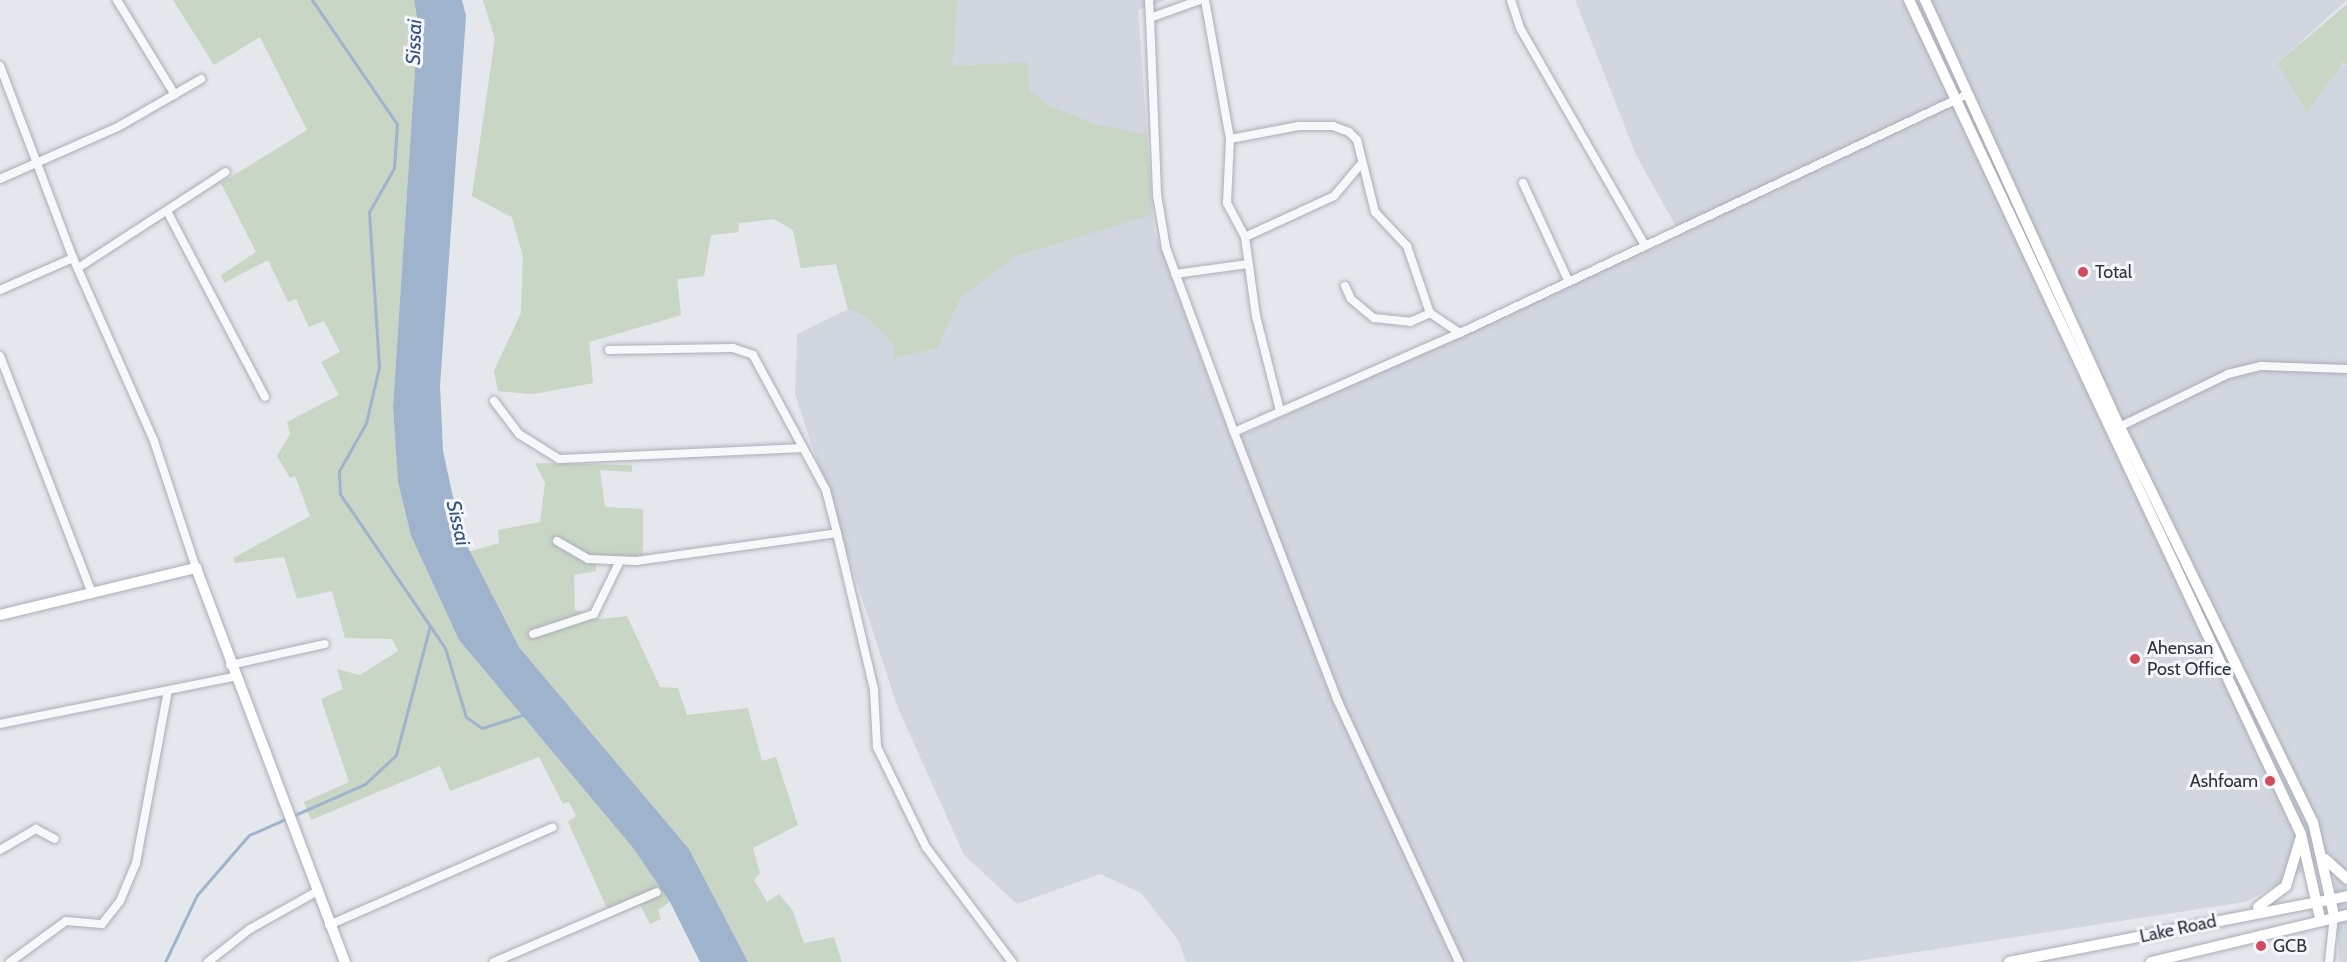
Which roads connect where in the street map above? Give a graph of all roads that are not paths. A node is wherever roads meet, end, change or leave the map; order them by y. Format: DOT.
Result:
graph roads {
  1 [pos="117,0"];
  2 [pos="1149,0"];
  3 [pos="1200,0"];
  4 [pos="1205,0"];
  5 [pos="1510,0"];
  6 [pos="1909,0"];
  7 [pos="1925,0"];
  8 [pos="1150,18"];
  9 [pos="0,66"];
  10 [pos="201,79"];
  11 [pos="1968,94"];
  12 [pos="175,95"];
  13 [pos="1956,99"];
  14 [pos="1230,139"];
  15 [pos="38,163"];
  16 [pos="1361,164"];
  17 [pos="226,172"];
  18 [pos="0,179"];
  19 [pos="1523,183"];
  20 [pos="166,212"];
  21 [pos="1245,237"];
  22 [pos="1645,245"];
  23 [pos="73,258"];
  24 [pos="1248,264"];
  25 [pos="78,268"];
  26 [pos="1175,274"];
  27 [pos="1569,282"];
  28 [pos="1345,286"];
  29 [pos="0,290"];
  30 [pos="1430,313"];
  31 [pos="1460,333"];
  32 [pos="609,350"];
  33 [pos="0,356"];
  34 [pos="2347,369"];
  35 [pos="265,397"];
  36 [pos="494,401"];
  37 [pos="1280,411"];
  38 [pos="2120,427"];
  39 [pos="1234,432"];
  40 [pos="2108,432"];
  41 [pos="800,448"];
  42 [pos="837,533"];
  43 [pos="557,541"];
  44 [pos="620,561"];
  45 [pos="196,568"];
  46 [pos="91,591"];
  47 [pos="0,615"];
  48 [pos="533,634"];
  49 [pos="325,644"];
  50 [pos="229,665"];
  51 [pos="233,677"];
  52 [pos="168,691"];
  53 [pos="0,724"];
  54 [pos="554,827"];
  55 [pos="2301,834"];
  56 [pos="55,839"];
  57 [pos="0,850"];
  58 [pos="2325,859"];
  59 [pos="2347,879"];
  60 [pos="316,892"];
  61 [pos="657,892"];
  62 [pos="2347,896"];
  63 [pos="2332,897"];
  64 [pos="2319,899"];
  65 [pos="2253,911"];
  66 [pos="2334,915"];
  67 [pos="2347,915"];
  68 [pos="2320,918"];
  69 [pos="329,925"];
  70 [pos="2328,942"];
  71 [pos="10,962"];
  72 [pos="208,962"];
  73 [pos="345,962"];
  74 [pos="494,962"];
  75 [pos="1012,962"];
  76 [pos="1459,962"];
  77 [pos="2009,962"];
  78 [pos="2151,962"];
  79 [pos="2329,962"];
  1 -- 12 [label="street"];
  2 -- 8 [label="street"];
  3 -- 8 [label="street"];
  4 -- 14 [label="street"];
  5 -- 22 [label="street"];
  6 -- 13 [label="main road"];
  7 -- 11 [label="main road"];
  8 -- 26 [label="street"];
  9 -- 15 [label="street"];
  10 -- 12 [label="street"];
  11 -- 13 [label="street"];
  11 -- 38 [label="main road"];
  12 -- 15 [label="street"];
  13 -- 22 [label="street"];
  13 -- 40 [label="main road"];
  14 -- 16 [label="street"];
  14 -- 21 [label="street"];
  15 -- 18 [label="street"];
  15 -- 23 [label="street"];
  16 -- 21 [label="street"];
  16 -- 30 [label="street"];
  17 -- 20 [label="street"];
  19 -- 27 [label="street"];
  20 -- 25 [label="street"];
  20 -- 35 [label="street"];
  21 -- 24 [label="street"];
  22 -- 27 [label="street"];
  23 -- 25 [label="street"];
  23 -- 29 [label="street"];
  24 -- 26 [label="street"];
  24 -- 37 [label="street"];
  25 -- 45 [label="street"];
  26 -- 39 [label="street"];
  27 -- 31 [label="street"];
  28 -- 30 [label="street"];
  30 -- 31 [label="street"];
  31 -- 37 [label="street"];
  32 -- 41 [label="street"];
  33 -- 46 [label="street"];
  34 -- 38 [label="street"];
  36 -- 41 [label="street"];
  37 -- 39 [label="street"];
  38 -- 40 [label="street"];
  38 -- 58 [label="main road"];
  39 -- 76 [label="street"];
  40 -- 55 [label="main road"];
  41 -- 42 [label="street"];
  42 -- 44 [label="street"];
  42 -- 75 [label="street"];
  43 -- 44 [label="street"];
  44 -- 48 [label="street"];
  45 -- 46 [label="main road"];
  45 -- 50 [label="main road"];
  46 -- 47 [label="main road"];
  49 -- 50 [label="street"];
  50 -- 51 [label="main road"];
  51 -- 52 [label="street"];
  51 -- 60 [label="main road"];
  52 -- 53 [label="street"];
  52 -- 71 [label="street"];
  54 -- 69 [label="street"];
  55 -- 64 [label="main road"];
  55 -- 65 [label="main road"];
  56 -- 57 [label="street"];
  58 -- 59 [label="main road"];
  58 -- 63 [label="main road"];
  60 -- 69 [label="main road"];
  60 -- 72 [label="street"];
  61 -- 74 [label="street"];
  62 -- 63 [label="main road, Lake Road"];
  63 -- 64 [label="main road, Lake Road"];
  63 -- 66 [label="main road"];
  64 -- 65 [label="main road, Lake Road"];
  64 -- 68 [label="main road"];
  65 -- 77 [label="main road, Lake Road"];
  66 -- 67 [label="main road, Lake Road"];
  66 -- 68 [label="main road, Lake Road"];
  66 -- 70 [label="street"];
  68 -- 70 [label="street"];
  68 -- 78 [label="main road, Lake Road"];
  69 -- 73 [label="main road"];
  70 -- 79 [label="street"];
}
